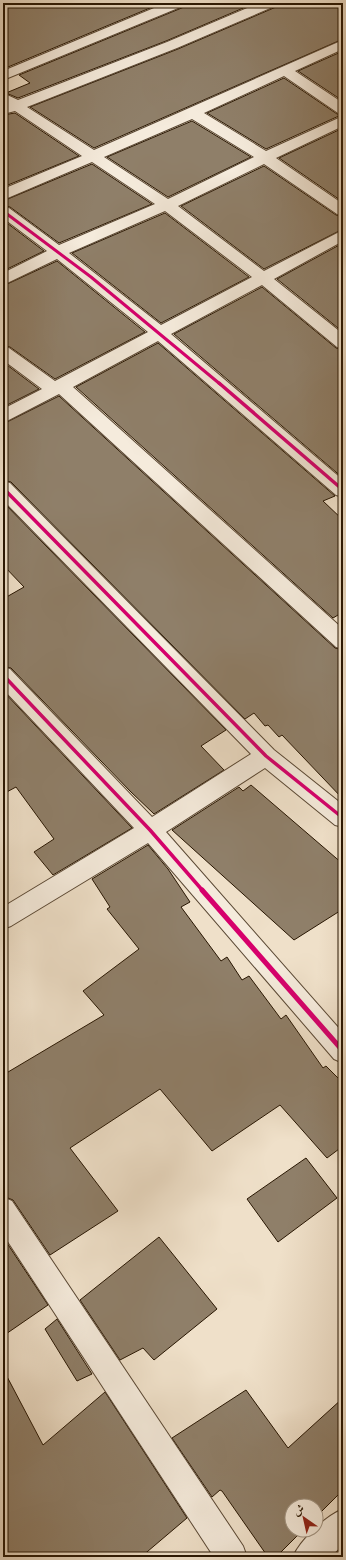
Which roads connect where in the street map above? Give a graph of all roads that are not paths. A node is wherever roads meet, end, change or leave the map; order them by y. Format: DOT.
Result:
graph roads {
  1 [pos="178,3"];
  2 [pos="270,3"];
  3 [pos="343,44"];
  4 [pos="284,70"];
  5 [pos="3,76"];
  6 [pos="3,97"];
  7 [pos="9,109"];
  8 [pos="343,110"];
  9 [pos="193,113"];
  10 [pos="343,120"];
  11 [pos="91,156"];
  12 [pos="266,158"];
  13 [pos="3,195"];
  14 [pos="167,205"];
  15 [pos="3,211"];
  16 [pos="343,211"];
  17 [pos="343,235"];
  18 [pos="59,251"];
  19 [pos="262,277"];
  20 [pos="3,280"];
  21 [pos="160,334"];
  22 [pos="343,343"];
  23 [pos="3,352"];
  24 [pos="58,388"];
  25 [pos="3,417"];
  26 [pos="3,488"];
  27 [pos="343,490"];
  28 [pos="343,641"];
  29 [pos="3,675"];
  30 [pos="266,756"];
  31 [pos="342,815"];
  32 [pos="150,830"];
  33 [pos="3,919"];
  34 [pos="343,1051"];
  35 [pos="3,1210"];
  36 [pos="343,1524"];
  37 [pos="232,1557"];
  38 [pos="308,1557"];
  1 -- 5 [label="street"];
  2 -- 7 [label="street"];
  3 -- 4 [label="street"];
  4 -- 8 [label="street"];
  4 -- 9 [label="street"];
  6 -- 7 [label="street"];
  7 -- 11 [label="street"];
  9 -- 11 [label="street"];
  9 -- 12 [label="street"];
  10 -- 12 [label="street"];
  11 -- 13 [label="street"];
  11 -- 14 [label="street"];
  12 -- 14 [label="street"];
  12 -- 16 [label="street"];
  14 -- 18 [label="street"];
  14 -- 19 [label="street"];
  15 -- 18 [label="street"];
  17 -- 19 [label="street"];
  18 -- 20 [label="street"];
  18 -- 21 [label="street"];
  19 -- 21 [label="street"];
  19 -- 22 [label="street"];
  21 -- 24 [label="street"];
  21 -- 27 [label="street"];
  23 -- 24 [label="street"];
  24 -- 25 [label="street"];
  24 -- 28 [label="street"];
  26 -- 30 [label="street"];
  29 -- 32 [label="street"];
  30 -- 31 [label="street"];
  30 -- 32 [label="street"];
  32 -- 33 [label="street"];
  32 -- 34 [label="street"];
  35 -- 37 [label="street"];
  36 -- 38 [label="street"];
}
